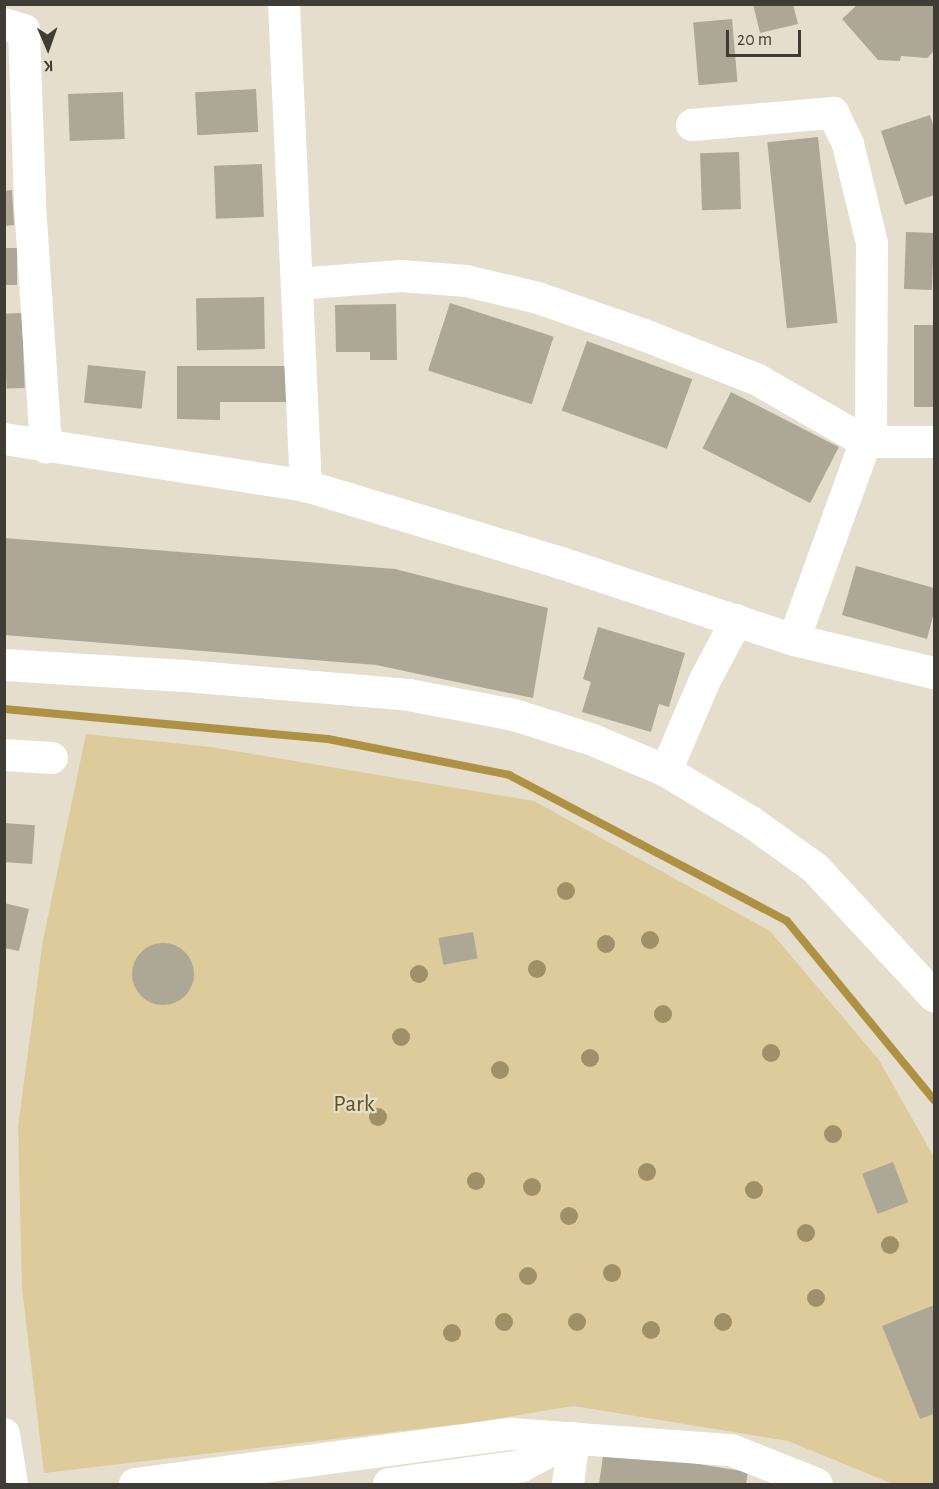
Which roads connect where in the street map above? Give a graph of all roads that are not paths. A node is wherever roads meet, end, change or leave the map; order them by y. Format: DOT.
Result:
graph roads {
  1 [pos="284,4"];
  2 [pos="4,24"];
  3 [pos="692,125"];
  4 [pos="297,284"];
  5 [pos="4,439"];
  6 [pos="866,442"];
  7 [pos="934,442"];
  8 [pos="46,447"];
  9 [pos="306,486"];
  10 [pos="737,620"];
  11 [pos="794,640"];
  12 [pos="4,665"];
  13 [pos="934,673"];
  14 [pos="4,755"];
  15 [pos="52,758"];
  16 [pos="666,771"];
  17 [pos="934,996"];
  18 [pos="4,1434"];
  19 [pos="574,1438"];
  20 [pos="12,1485"];
  21 [pos="135,1485"];
  22 [pos="389,1485"];
  23 [pos="568,1485"];
  24 [pos="818,1485"];
  1 -- 4 [label="street"];
  2 -- 8 [label="street"];
  3 -- 6 [label="street"];
  4 -- 6 [label="street"];
  4 -- 9 [label="street"];
  5 -- 8 [label="street"];
  6 -- 7 [label="street"];
  6 -- 11 [label="street"];
  8 -- 9 [label="street"];
  9 -- 10 [label="street"];
  10 -- 11 [label="street"];
  10 -- 16 [label="street"];
  11 -- 13 [label="street"];
  12 -- 16 [label="street"];
  14 -- 15 [label="street"];
  16 -- 17 [label="street"];
  18 -- 20 [label="street"];
  19 -- 21 [label="street"];
  19 -- 22 [label="street"];
  19 -- 23 [label="street"];
  19 -- 24 [label="street"];
}
